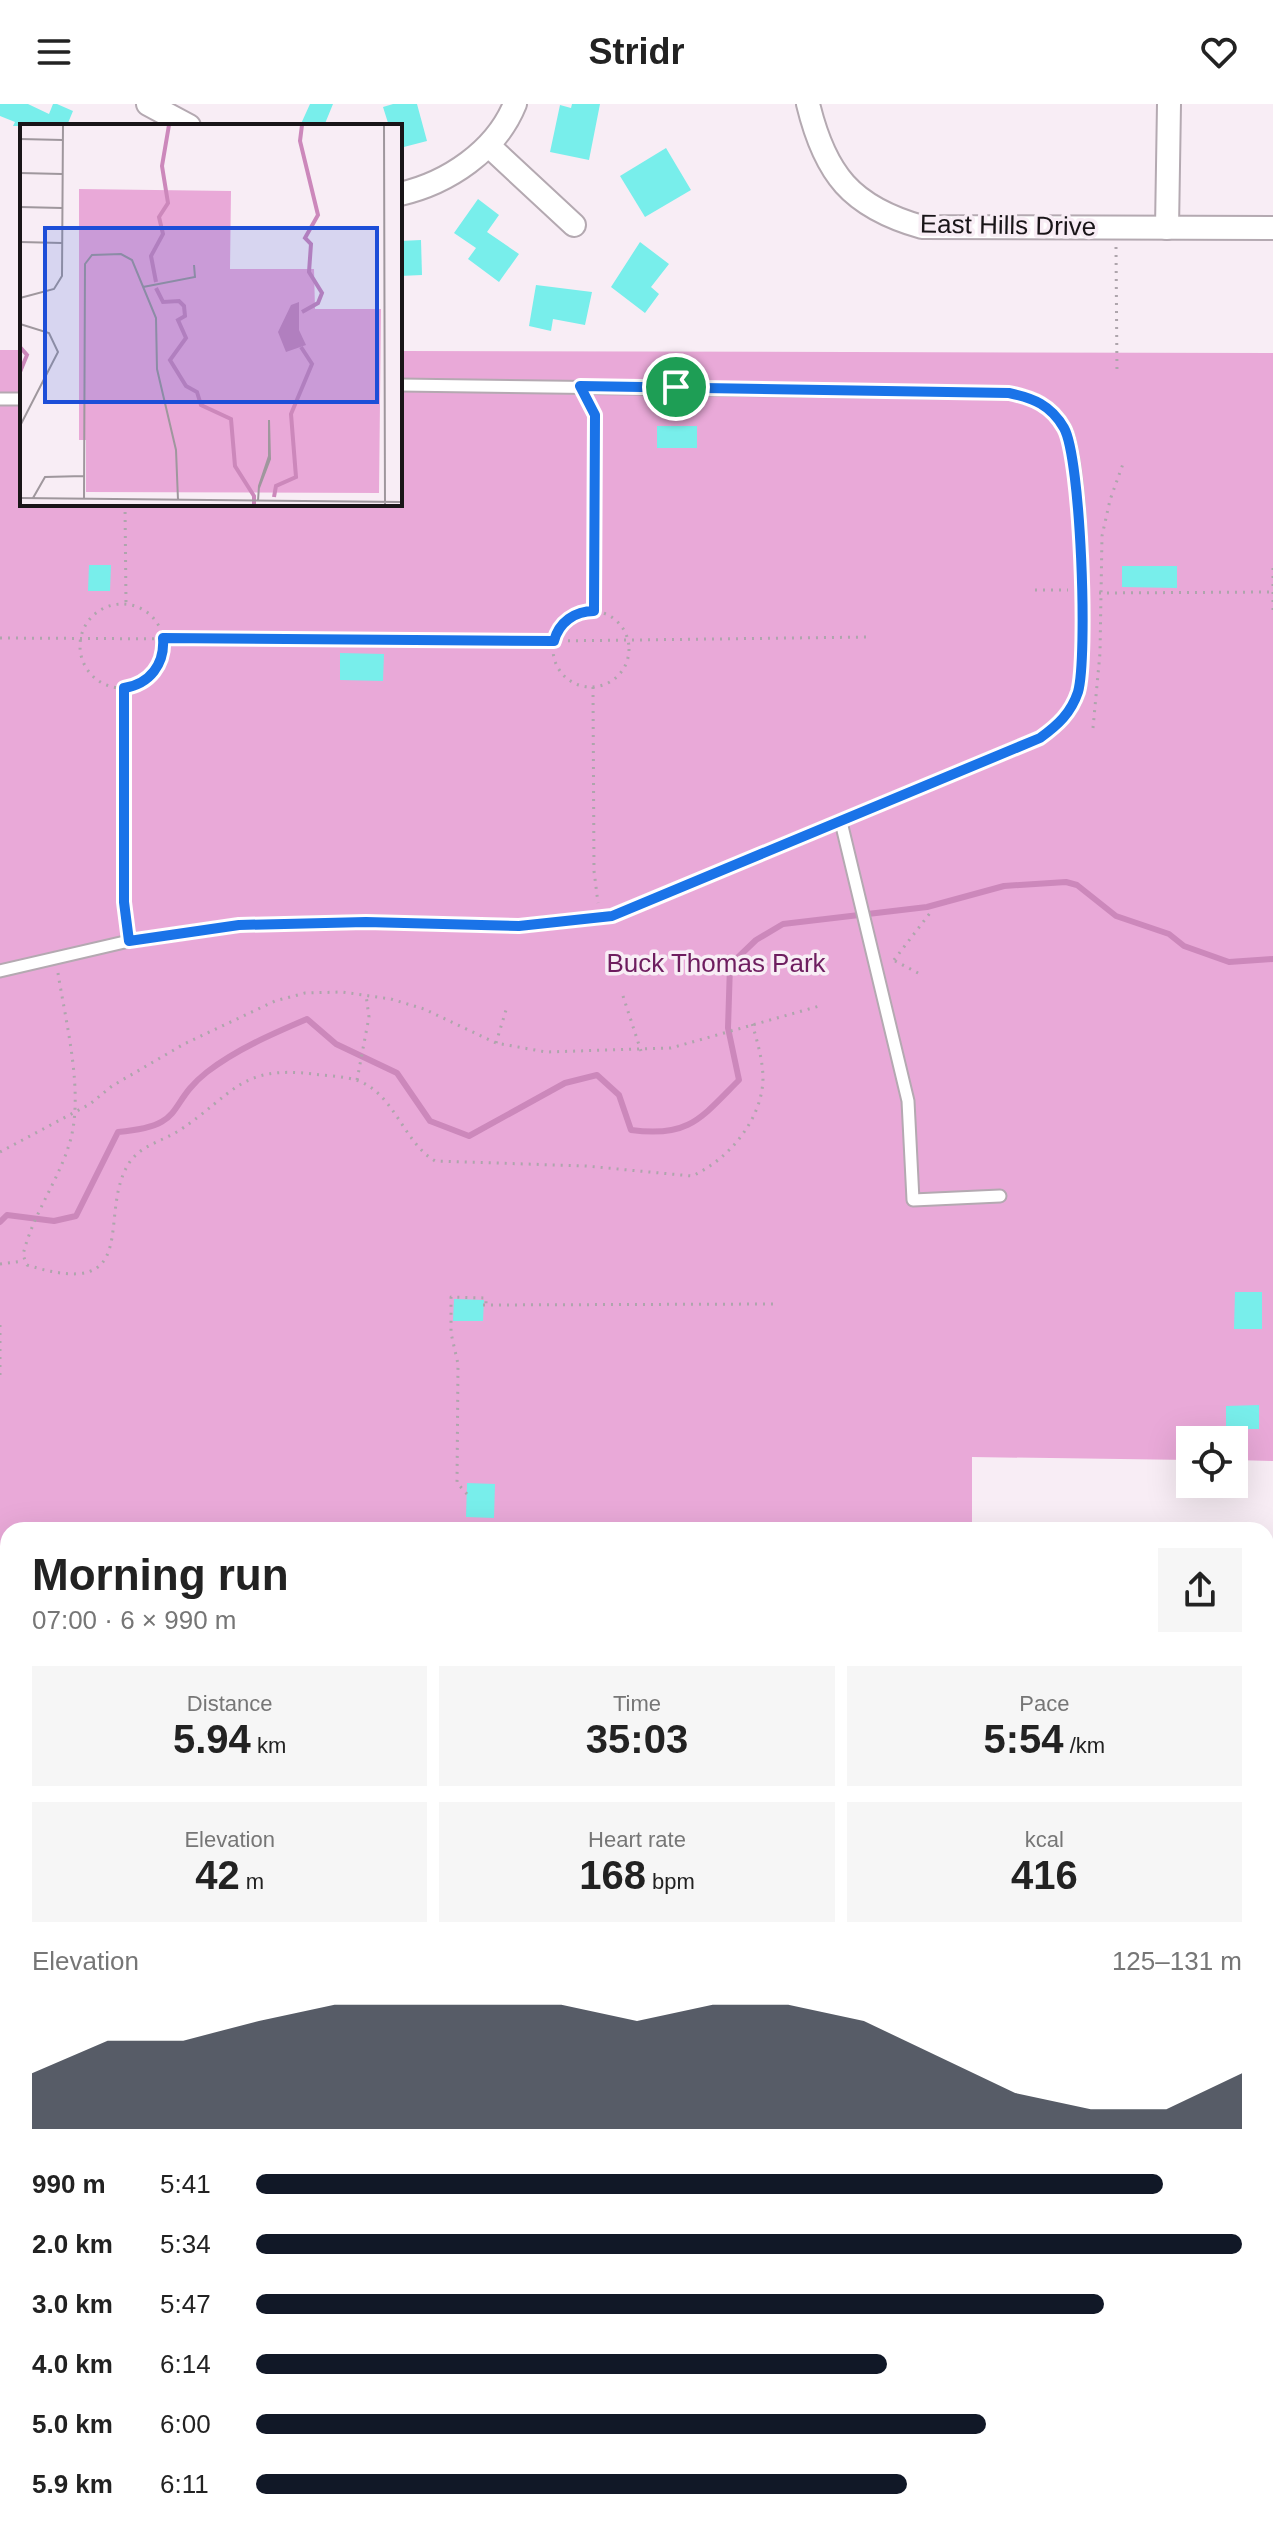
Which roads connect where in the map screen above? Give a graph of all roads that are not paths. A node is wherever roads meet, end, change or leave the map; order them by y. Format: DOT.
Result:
graph roads {
  1 [pos="148,104"];
  2 [pos="515,104"];
  3 [pos="808,104"];
  4 [pos="1169,104"];
  5 [pos="185,124"];
  6 [pos="489,146"];
  7 [pos="402,193"];
  8 [pos="574,225"];
  9 [pos="1167,228"];
  10 [pos="1273,228"];
  11 [pos="402,385"];
  12 [pos="841,822"];
  13 [pos="0,971"];
  14 [pos="1000,1196"];
  1 -- 5 [label="street"];
  2 -- 6 [label="street"];
  3 -- 9 [label="street, East Hills Drive"];
  4 -- 9 [label="street"];
  6 -- 7 [label="street"];
  6 -- 8 [label="street"];
  9 -- 10 [label="street, East Hills Drive"];
  11 -- 12 [label="lane"];
  12 -- 13 [label="lane"];
  12 -- 14 [label="lane"];
}
